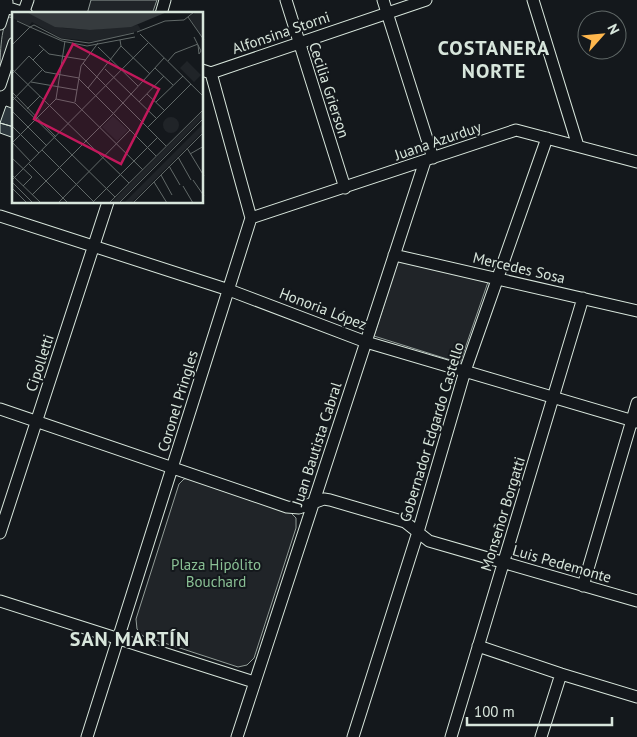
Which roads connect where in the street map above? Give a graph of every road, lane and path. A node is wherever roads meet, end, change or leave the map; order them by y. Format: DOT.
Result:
graph roads {
  1 [pos="286,0"];
  2 [pos="383,0"];
  3 [pos="426,0"];
  4 [pos="533,0"];
  5 [pos="4,4"];
  6 [pos="23,12"];
  7 [pos="387,14"];
  8 [pos="0,24"];
  9 [pos="298,43"];
  10 [pos="12,49"];
  11 [pos="207,72"];
  12 [pos="0,85"];
  13 [pos="547,138"];
  14 [pos="578,146"];
  15 [pos="429,159"];
  16 [pos="637,162"];
  17 [pos="344,188"];
  18 [pos="107,204"];
  19 [pos="0,216"];
  20 [pos="252,218"];
  21 [pos="94,246"];
  22 [pos="394,254"];
  23 [pos="497,278"];
  24 [pos="229,290"];
  25 [pos="583,298"];
  26 [pos="637,311"];
  27 [pos="366,342"];
  28 [pos="465,371"];
  29 [pos="553,397"];
  30 [pos="637,403"];
  31 [pos="0,409"];
  32 [pos="37,420"];
  33 [pos="634,422"];
  34 [pos="173,469"];
  35 [pos="312,504"];
  36 [pos="0,532"];
  37 [pos="418,532"];
  38 [pos="504,563"];
  39 [pos="583,586"];
  40 [pos="0,601"];
  41 [pos="637,602"];
  42 [pos="119,640"];
  43 [pos="478,646"];
  44 [pos="561,674"];
  45 [pos="254,682"];
  46 [pos="637,697"];
  47 [pos="87,737"];
  48 [pos="237,737"];
  49 [pos="354,737"];
  50 [pos="451,737"];
  51 [pos="541,737"];
  1 -- 9 [label="street, Cecilia Grierson"];
  2 -- 7 [label="street"];
  3 -- 7 [label="street, Alfonsina Storni"];
  4 -- 14 [label="street"];
  5 -- 6 [label="street"];
  5 -- 8 [label="street"];
  7 -- 9 [label="street, Alfonsina Storni"];
  7 -- 15 [label="street"];
  9 -- 11 [label="street, Alfonsina Storni"];
  9 -- 17 [label="street, Cecilia Grierson"];
  10 -- 12 [label="street"];
  11 -- 20 [label="street"];
  13 -- 14 [label="street, Juana Azurduy"];
  13 -- 15 [label="street, Juana Azurduy"];
  13 -- 23 [label="street, Gobernador Edgardo Castello"];
  14 -- 16 [label="street, Juana Azurduy"];
  15 -- 17 [label="street, Juana Azurduy"];
  15 -- 22 [label="street, Juan Bautista Cabral"];
  17 -- 20 [label="street, Juana Azurduy"];
  18 -- 21 [label="street, Cipolletti"];
  19 -- 21 [label="street, Honoria López"];
  20 -- 24 [label="street, Coronel Pringles"];
  21 -- 24 [label="street, Honoria López"];
  21 -- 32 [label="street, Cipolletti"];
  22 -- 23 [label="street, Mercedes Sosa"];
  22 -- 27 [label="street, Juan Bautista Cabral"];
  23 -- 25 [label="street, Mercedes Sosa"];
  23 -- 28 [label="street, Gobernador Edgardo Castello"];
  24 -- 27 [label="street, Honoria López"];
  24 -- 34 [label="street, Coronel Pringles"];
  25 -- 26 [label="street, Mercedes Sosa"];
  25 -- 29 [label="street, Monseñor Borgatti"];
  27 -- 28 [label="street, Honoria López"];
  27 -- 35 [label="street, Juan Bautista Cabral"];
  28 -- 29 [label="street, Honoria López"];
  28 -- 37 [label="street, Gobernador Edgardo Castello"];
  29 -- 33 [label="street, Honoria López"];
  29 -- 38 [label="street, Monseñor Borgatti"];
  30 -- 33 [label="street"];
  31 -- 32 [label="street, Luis Pedemonte"];
  32 -- 34 [label="street, Luis Pedemonte"];
  32 -- 36 [label="street, Cipolletti"];
  33 -- 39 [label="street"];
  34 -- 35 [label="street, Luis Pedemonte"];
  34 -- 42 [label="street, Coronel Pringles"];
  35 -- 37 [label="street, Luis Pedemonte"];
  35 -- 45 [label="street, Juan Bautista Cabral"];
  37 -- 38 [label="street, Luis Pedemonte"];
  37 -- 49 [label="street, Gobernador Edgardo Castello"];
  38 -- 39 [label="street, Luis Pedemonte"];
  38 -- 43 [label="street, Monseñor Borgatti"];
  39 -- 41 [label="street, Luis Pedemonte"];
  40 -- 42 [label="street"];
  42 -- 45 [label="street"];
  42 -- 47 [label="street, Coronel Pringles"];
  43 -- 44 [label="street"];
  43 -- 50 [label="street, Monseñor Borgatti"];
  44 -- 46 [label="street"];
  44 -- 51 [label="street"];
  45 -- 48 [label="street, Juan Bautista Cabral"];
}
